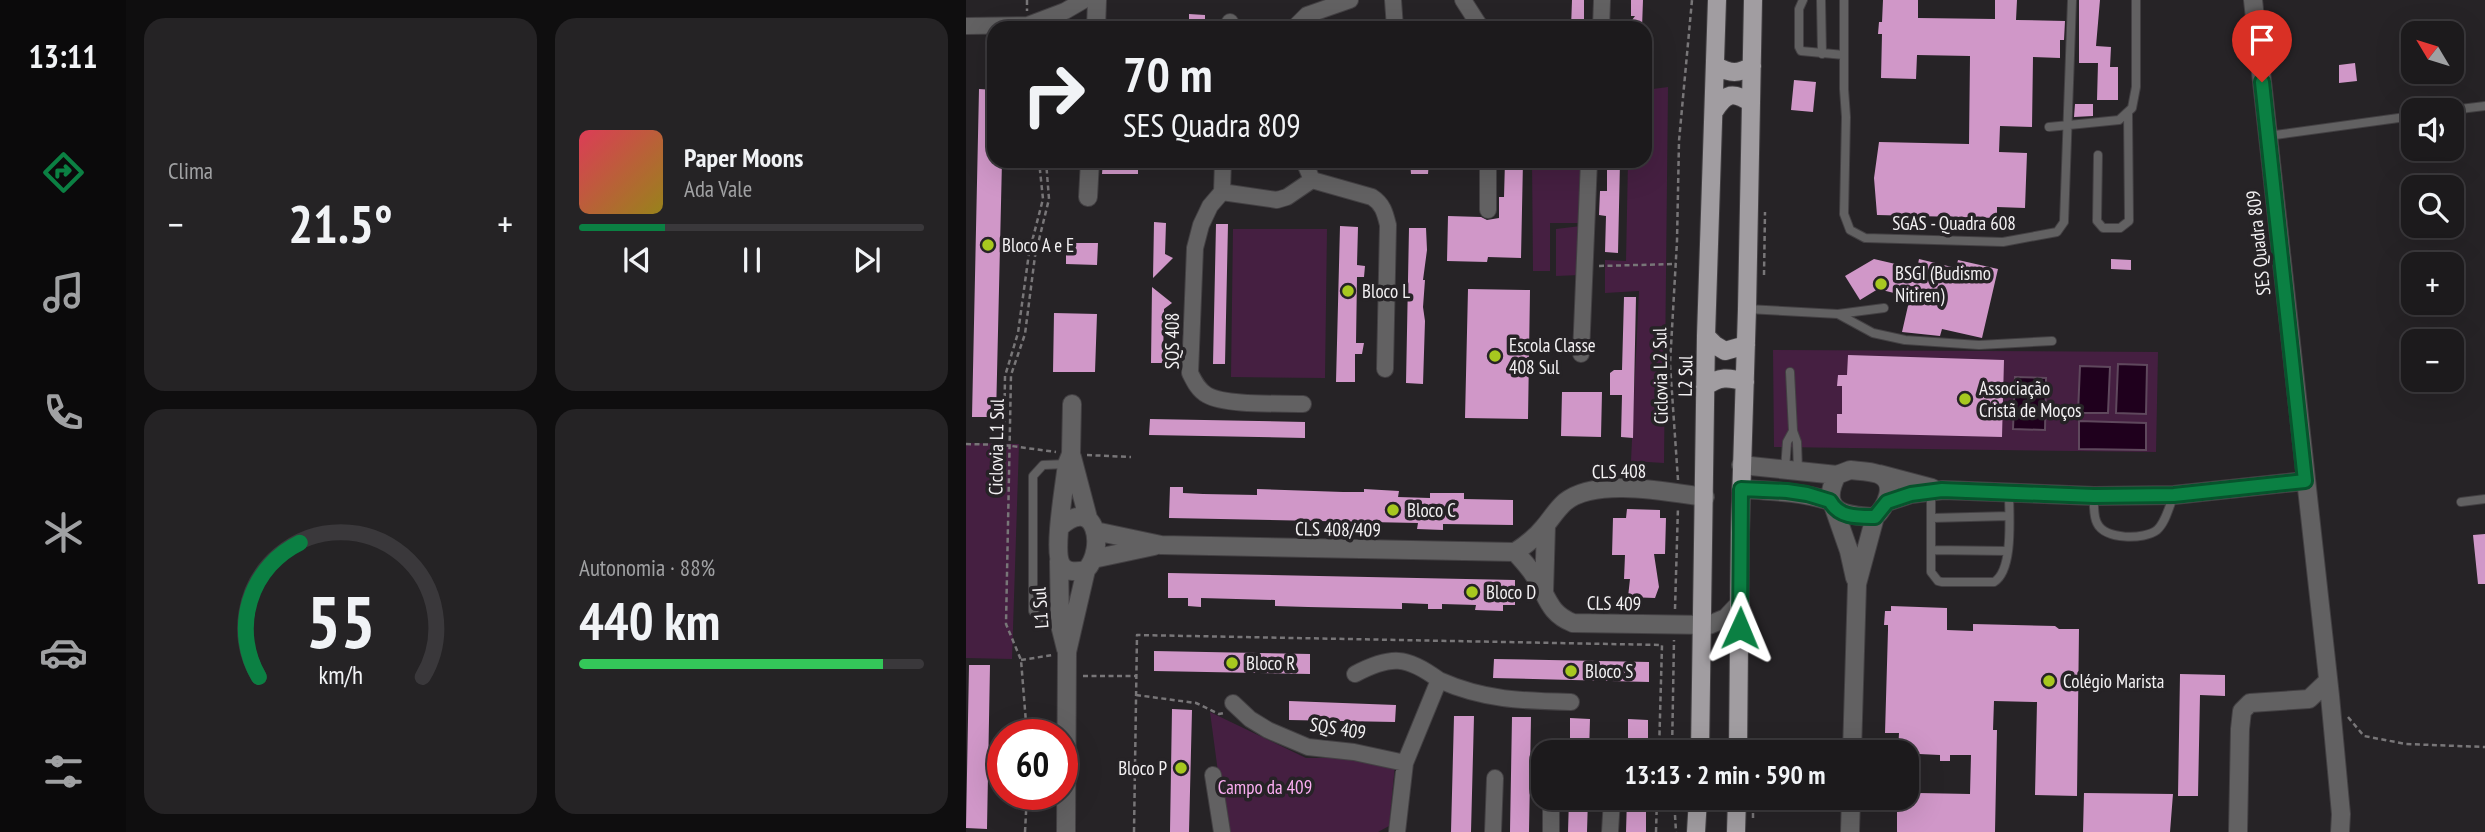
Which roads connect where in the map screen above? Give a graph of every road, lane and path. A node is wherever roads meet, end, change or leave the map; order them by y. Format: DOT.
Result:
graph roads {
  1 [pos="1084,0"];
  2 [pos="1097,0"];
  3 [pos="1350,0"];
  4 [pos="1393,0"];
  5 [pos="1463,0"];
  6 [pos="1602,0"];
  7 [pos="1692,0"];
  8 [pos="1717,0"];
  9 [pos="1753,0"];
  10 [pos="1803,0"];
  11 [pos="1821,0"];
  12 [pos="1844,0"];
  13 [pos="2072,0"];
  14 [pos="2136,0"];
  15 [pos="2253,0"];
  16 [pos="1039,21"];
  17 [pos="1096,21"];
  18 [pos="1301,21"];
  19 [pos="1394,21"];
  20 [pos="1476,21"];
  21 [pos="1601,21"];
  22 [pos="966,26"];
  23 [pos="987,26"];
  24 [pos="1822,54"];
  25 [pos="1844,55"];
  26 [pos="1716,66"];
  27 [pos="1752,66"];
  28 [pos="1751,103"];
  29 [pos="2485,106"];
  30 [pos="2464,109"];
  31 [pos="1715,110"];
  32 [pos="2128,113"];
  33 [pos="2401,118"];
  34 [pos="2068,125"];
  35 [pos="2049,127"];
  36 [pos="2268,136"];
  37 [pos="2098,155"];
  38 [pos="1040,168"];
  39 [pos="1047,168"];
  40 [pos="1090,168"];
  41 [pos="1223,168"];
  42 [pos="1307,168"];
  43 [pos="1488,168"];
  44 [pos="1589,168"];
  45 [pos="1312,180"];
  46 [pos="1222,192"];
  47 [pos="1088,197"];
  48 [pos="1488,210"];
  49 [pos="1676,264"];
  50 [pos="1586,266"];
  51 [pos="1884,307"];
  52 [pos="1747,309"];
  53 [pos="1838,314"];
  54 [pos="1706,337"];
  55 [pos="2052,341"];
  56 [pos="1746,345"];
  57 [pos="1581,354"];
  58 [pos="1385,369"];
  59 [pos="1790,372"];
  60 [pos="1745,382"];
  61 [pos="1706,387"];
  62 [pos="1072,404"];
  63 [pos="1303,404"];
  64 [pos="1793,431"];
  65 [pos="966,444"];
  66 [pos="1069,459"];
  67 [pos="1741,465"];
  68 [pos="1792,470"];
  69 [pos="1879,474"];
  70 [pos="1836,475"];
  71 [pos="2305,481"];
  72 [pos="1741,489"];
  73 [pos="1935,490"];
  74 [pos="2009,493"];
  75 [pos="1679,494"];
  76 [pos="2174,495"];
  77 [pos="2094,496"];
  78 [pos="1704,497"];
  79 [pos="2485,499"];
  80 [pos="1887,502"];
  81 [pos="2461,502"];
  82 [pos="1832,504"];
  83 [pos="2009,516"];
  84 [pos="1875,517"];
  85 [pos="1931,518"];
  86 [pos="1091,525"];
  87 [pos="1545,526"];
  88 [pos="1060,527"];
  89 [pos="1161,545"];
  90 [pos="1931,551"];
  91 [pos="2007,551"];
  92 [pos="1515,552"];
  93 [pos="1059,561"];
  94 [pos="1089,564"];
  95 [pos="1857,584"];
  96 [pos="1544,596"];
  97 [pos="1740,603"];
  98 [pos="1060,625"];
  99 [pos="1675,625"];
  100 [pos="1704,625"];
  101 [pos="1067,652"];
  102 [pos="1021,660"];
  103 [pos="1355,674"];
  104 [pos="1083,676"];
  105 [pos="1137,676"];
  106 [pos="1439,680"];
  107 [pos="2328,681"];
  108 [pos="1136,695"];
  109 [pos="2309,699"];
  110 [pos="1570,702"];
  111 [pos="1236,707"];
  112 [pos="2340,717"];
  113 [pos="1026,719"];
  114 [pos="1672,740"];
  115 [pos="1700,740"];
  116 [pos="1738,740"];
  117 [pos="1852,740"];
  118 [pos="2485,747"];
  119 [pos="1405,763"];
  120 [pos="1213,775"];
  121 [pos="1495,778"];
  122 [pos="1026,810"];
  123 [pos="1551,810"];
  124 [pos="1611,810"];
  125 [pos="1657,810"];
  126 [pos="1675,810"];
  127 [pos="1697,810"];
  128 [pos="1737,810"];
  129 [pos="1754,810"];
  130 [pos="1851,810"];
  131 [pos="1752,821"];
  132 [pos="1025,832"];
  133 [pos="1066,832"];
  134 [pos="1222,832"];
  135 [pos="1397,832"];
  136 [pos="1493,832"];
  137 [pos="1551,832"];
  138 [pos="1610,832"];
  139 [pos="1656,832"];
  140 [pos="1676,832"];
  141 [pos="1696,832"];
  142 [pos="1736,832"];
  143 [pos="1850,832"];
  144 [pos="2238,832"];
  145 [pos="2340,832"];
  1 -- 16 [label="street"];
  2 -- 17 [label="street"];
  3 -- 18 [label="street"];
  4 -- 19 [label="street"];
  5 -- 20 [label="street"];
  6 -- 21 [label="street"];
  7 -- 49 [label="path, Ciclovia L2 Sul"];
  8 -- 26 [label="main road, L2 Sul"];
  9 -- 27 [label="main road"];
  10 -- 24 [label="lane"];
  11 -- 24 [label="lane"];
  12 -- 25 [label="lane, SGAS - Quadra 608"];
  13 -- 34 [label="lane, SGAS - Quadra 608"];
  14 -- 32 [label="lane"];
  15 -- 36 [label="street, SES Quadra 809"];
  22 -- 23 [label="street"];
  24 -- 25 [label="lane"];
  25 -- 34 [label="lane, SGAS - Quadra 608"];
  26 -- 27 [label="main road"];
  26 -- 31 [label="main road, L2 Sul"];
  27 -- 28 [label="main road"];
  28 -- 31 [label="main road"];
  28 -- 52 [label="main road"];
  29 -- 30 [label="lane"];
  31 -- 54 [label="main road, L2 Sul"];
  32 -- 34 [label="lane"];
  32 -- 37 [label="lane"];
  33 -- 36 [label="lane"];
  34 -- 35 [label="lane"];
  36 -- 71 [label="street, SES Quadra 809"];
  38 -- 65 [label="path"];
  39 -- 102 [label="path, Ciclovia L1 Sul"];
  40 -- 47 [label="street"];
  41 -- 46 [label="street"];
  42 -- 45 [label="street"];
  43 -- 48 [label="street"];
  44 -- 50 [label="street"];
  45 -- 46 [label="street"];
  45 -- 58 [label="street"];
  46 -- 63 [label="street, SQS 408"];
  49 -- 50 [label="path"];
  49 -- 75 [label="path, Ciclovia L2 Sul"];
  50 -- 57 [label="street"];
  51 -- 53 [label="lane"];
  52 -- 53 [label="lane"];
  52 -- 56 [label="main road"];
  53 -- 55 [label="lane"];
  54 -- 56 [label="main road"];
  54 -- 61 [label="main road, L2 Sul"];
  56 -- 60 [label="main road"];
  59 -- 64 [label="lane"];
  60 -- 61 [label="main road"];
  60 -- 67 [label="main road"];
  61 -- 78 [label="main road, L2 Sul"];
  62 -- 66 [label="street"];
  64 -- 68 [label="lane"];
  64 -- 68 [label="lane"];
  66 -- 86 [label="street"];
  66 -- 88 [label="street"];
  66 -- 98 [label="lane"];
  67 -- 68 [label="street"];
  67 -- 72 [label="main road"];
  68 -- 70 [label="street"];
  69 -- 70 [label="street"];
  69 -- 73 [label="street"];
  69 -- 80 [label="street"];
  70 -- 82 [label="street"];
  71 -- 76 [label="street"];
  71 -- 107 [label="street, SES Quadra 809"];
  72 -- 82 [label="street"];
  72 -- 97 [label="main road"];
  73 -- 74 [label="street"];
  73 -- 80 [label="street"];
  73 -- 85 [label="lane"];
  74 -- 77 [label="street"];
  74 -- 83 [label="lane"];
  75 -- 78 [label="street, CLS 408"];
  75 -- 87 [label="street, CLS 408"];
  75 -- 99 [label="path, Ciclovia L2 Sul"];
  76 -- 77 [label="street"];
  76 -- 77 [label="lane"];
  78 -- 100 [label="main road, L2 Sul"];
  79 -- 81 [label="lane"];
  80 -- 84 [label="street"];
  82 -- 84 [label="street"];
  82 -- 95 [label="street"];
  83 -- 85 [label="lane"];
  83 -- 91 [label="lane"];
  84 -- 95 [label="street"];
  85 -- 90 [label="lane"];
  86 -- 88 [label="street"];
  86 -- 89 [label="street, CLS 408/409"];
  86 -- 94 [label="street"];
  87 -- 92 [label="street, CLS 408"];
  87 -- 96 [label="street"];
  88 -- 93 [label="street"];
  89 -- 92 [label="street, CLS 408/409"];
  89 -- 94 [label="street, CLS 408/409"];
  90 -- 91 [label="lane"];
  90 -- 91 [label="lane"];
  92 -- 96 [label="street, CLS 409"];
  93 -- 94 [label="street"];
  93 -- 98 [label="street, L1 Sul"];
  94 -- 101 [label="street, L1 Sul"];
  95 -- 117 [label="street"];
  96 -- 99 [label="street, CLS 409"];
  97 -- 100 [label="street, CLS 409"];
  97 -- 116 [label="main road"];
  98 -- 101 [label="street, L1 Sul"];
  99 -- 100 [label="street, CLS 409"];
  99 -- 114 [label="path, Ciclovia L2 Sul"];
  100 -- 115 [label="main road, L2 Sul"];
  101 -- 102 [label="path"];
  101 -- 133 [label="street, L1 Sul"];
  102 -- 113 [label="path, Ciclovia L1 Sul"];
  103 -- 106 [label="street"];
  104 -- 105 [label="path"];
  106 -- 110 [label="street"];
  106 -- 119 [label="street"];
  107 -- 109 [label="street"];
  107 -- 112 [label="street, SES Quadra 809"];
  108 -- 111 [label="path"];
  109 -- 112 [label="street"];
  109 -- 144 [label="street"];
  111 -- 119 [label="street, SQS 409"];
  112 -- 118 [label="path"];
  112 -- 145 [label="street, SES Quadra 809"];
  119 -- 135 [label="street"];
  120 -- 134 [label="street"];
  121 -- 136 [label="street"];
  122 -- 132 [label="path"];
  123 -- 137 [label="street"];
  124 -- 138 [label="street"];
  125 -- 139 [label="path"];
  126 -- 140 [label="path"];
  127 -- 141 [label="main road"];
  128 -- 142 [label="main road"];
  129 -- 131 [label="path"];
  130 -- 143 [label="street"];
}
